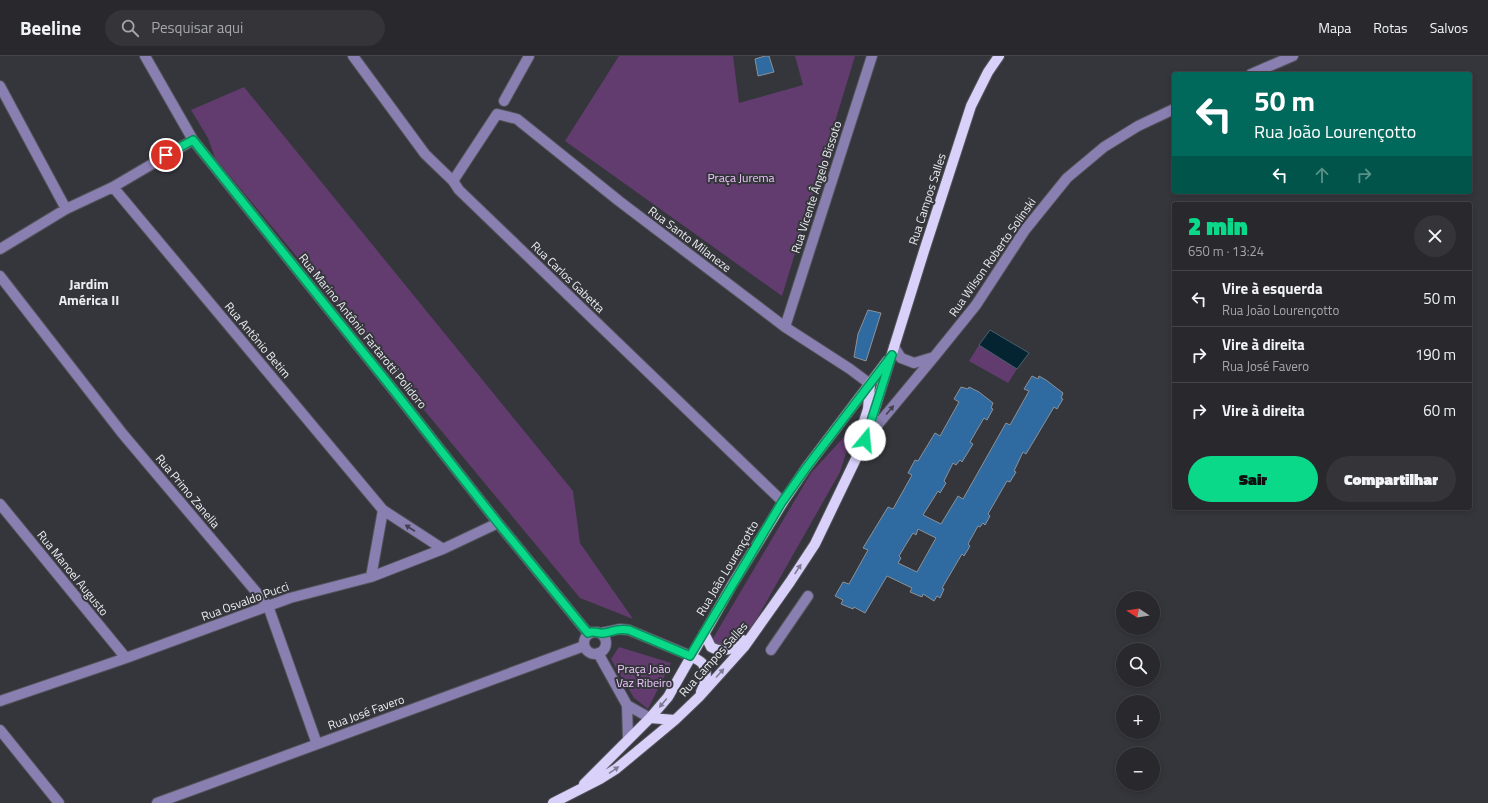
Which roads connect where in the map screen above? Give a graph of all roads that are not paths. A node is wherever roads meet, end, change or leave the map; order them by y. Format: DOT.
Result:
graph roads {
  1 [pos="146,56"];
  2 [pos="353,56"];
  3 [pos="529,56"];
  4 [pos="872,56"];
  5 [pos="999,56"];
  6 [pos="1293,56"];
  7 [pos="1256,72"];
  8 [pos="0,86"];
  9 [pos="504,100"];
  10 [pos="1172,110"];
  11 [pos="193,140"];
  12 [pos="453,181"];
  13 [pos="112,187"];
  14 [pos="66,209"];
  15 [pos="0,249"];
  16 [pos="0,276"];
  17 [pos="785,326"];
  18 [pos="893,351"];
  19 [pos="934,358"];
  20 [pos="870,384"];
  21 [pos="865,440"];
  22 [pos="843,485"];
  23 [pos="782,502"];
  24 [pos="0,504"];
  25 [pos="383,510"];
  26 [pos="498,523"];
  27 [pos="443,549"];
  28 [pos="371,577"];
  29 [pos="808,596"];
  30 [pos="268,606"];
  31 [pos="759,626"];
  32 [pos="588,633"];
  33 [pos="601,633"];
  34 [pos="704,633"];
  35 [pos="584,646"];
  36 [pos="771,650"];
  37 [pos="598,653"];
  38 [pos="690,656"];
  39 [pos="126,658"];
  40 [pos="698,697"];
  41 [pos="0,701"];
  42 [pos="627,705"];
  43 [pos="650,718"];
  44 [pos="675,720"];
  45 [pos="0,730"];
  46 [pos="628,740"];
  47 [pos="317,744"];
  48 [pos="580,788"];
  49 [pos="59,803"];
  50 [pos="157,803"];
  51 [pos="553,803"];
  1 -- 11 [label="street, Rua Marino Antônio Fartarotti Polidoro"];
  2 -- 12 [label="street, Rua Carlos Gabetta"];
  3 -- 9 [label="street"];
  4 -- 17 [label="street, Rua Vicente Ângelo Bissoto"];
  5 -- 18 [label="main road, Rua Campos Salles"];
  6 -- 7 [label="street"];
  8 -- 14 [label="street"];
  10 -- 19 [label="street, Rua Wilson Roberto Solinski"];
  11 -- 13 [label="street"];
  11 -- 26 [label="street, Rua Marino Antônio Fartarotti Polidoro"];
  12 -- 17 [label="street, Rua Santo Milaneze"];
  12 -- 23 [label="street, Rua Carlos Gabetta"];
  13 -- 14 [label="street"];
  13 -- 25 [label="street, Rua Antônio Betim"];
  14 -- 15 [label="street"];
  16 -- 30 [label="street, Rua Primo Zanella"];
  17 -- 20 [label="street, Rua Santo Milaneze"];
  18 -- 19 [label="street"];
  18 -- 20 [label="main road, Rua João Lourençotto"];
  18 -- 21 [label="main road, Rua Campos Salles"];
  21 -- 19 [label="street, Rua Wilson Roberto Solinski, one-way"];
  20 -- 22 [label="main road, Rua Campos Salles"];
  20 -- 23 [label="main road, Rua João Lourençotto"];
  21 -- 22 [label="main road, Rua Campos Salles"];
  31 -- 22 [label="main road, Rua Campos Salles, one-way"];
  23 -- 34 [label="main road, Rua João Lourençotto"];
  24 -- 39 [label="street, Rua Manoel Augusto"];
  27 -- 25 [label="street, Rua Antônio Betim, one-way"];
  25 -- 28 [label="street"];
  26 -- 27 [label="street, Rua Osvaldo Pucci"];
  26 -- 32 [label="street, Rua Marino Antônio Fartarotti Polidoro"];
  27 -- 28 [label="street, Rua Osvaldo Pucci"];
  28 -- 30 [label="street, Rua Osvaldo Pucci"];
  29 -- 36 [label="street"];
  30 -- 39 [label="street, Rua Osvaldo Pucci"];
  30 -- 47 [label="street, Rua Primo Zanella"];
  31 -- 34 [label="main road"];
  40 -- 31 [label="main road, Rua Campos Salles, one-way"];
  32 -- 33 [label="street"];
  32 -- 35 [label="street"];
  33 -- 37 [label="street"];
  33 -- 38 [label="street"];
  34 -- 38 [label="main road, Rua João Lourençotto"];
  35 -- 37 [label="street"];
  35 -- 47 [label="street, Rua José Favero"];
  37 -- 42 [label="street"];
  38 -- 40 [label="main road"];
  38 -- 43 [label="main road, Rua João Lourençotto, one-way"];
  39 -- 41 [label="street, Rua Osvaldo Pucci"];
  40 -- 44 [label="main road, Rua Campos Salles"];
  42 -- 43 [label="street"];
  42 -- 46 [label="street"];
  43 -- 44 [label="main road"];
  43 -- 46 [label="main road, Rua João Lourençotto"];
  48 -- 44 [label="main road, Rua Campos Salles, one-way"];
  45 -- 49 [label="street"];
  46 -- 48 [label="main road, Rua João Lourençotto"];
  47 -- 50 [label="street, Rua José Favero"];
  48 -- 51 [label="main road, Rua Campos Salles"];
}
